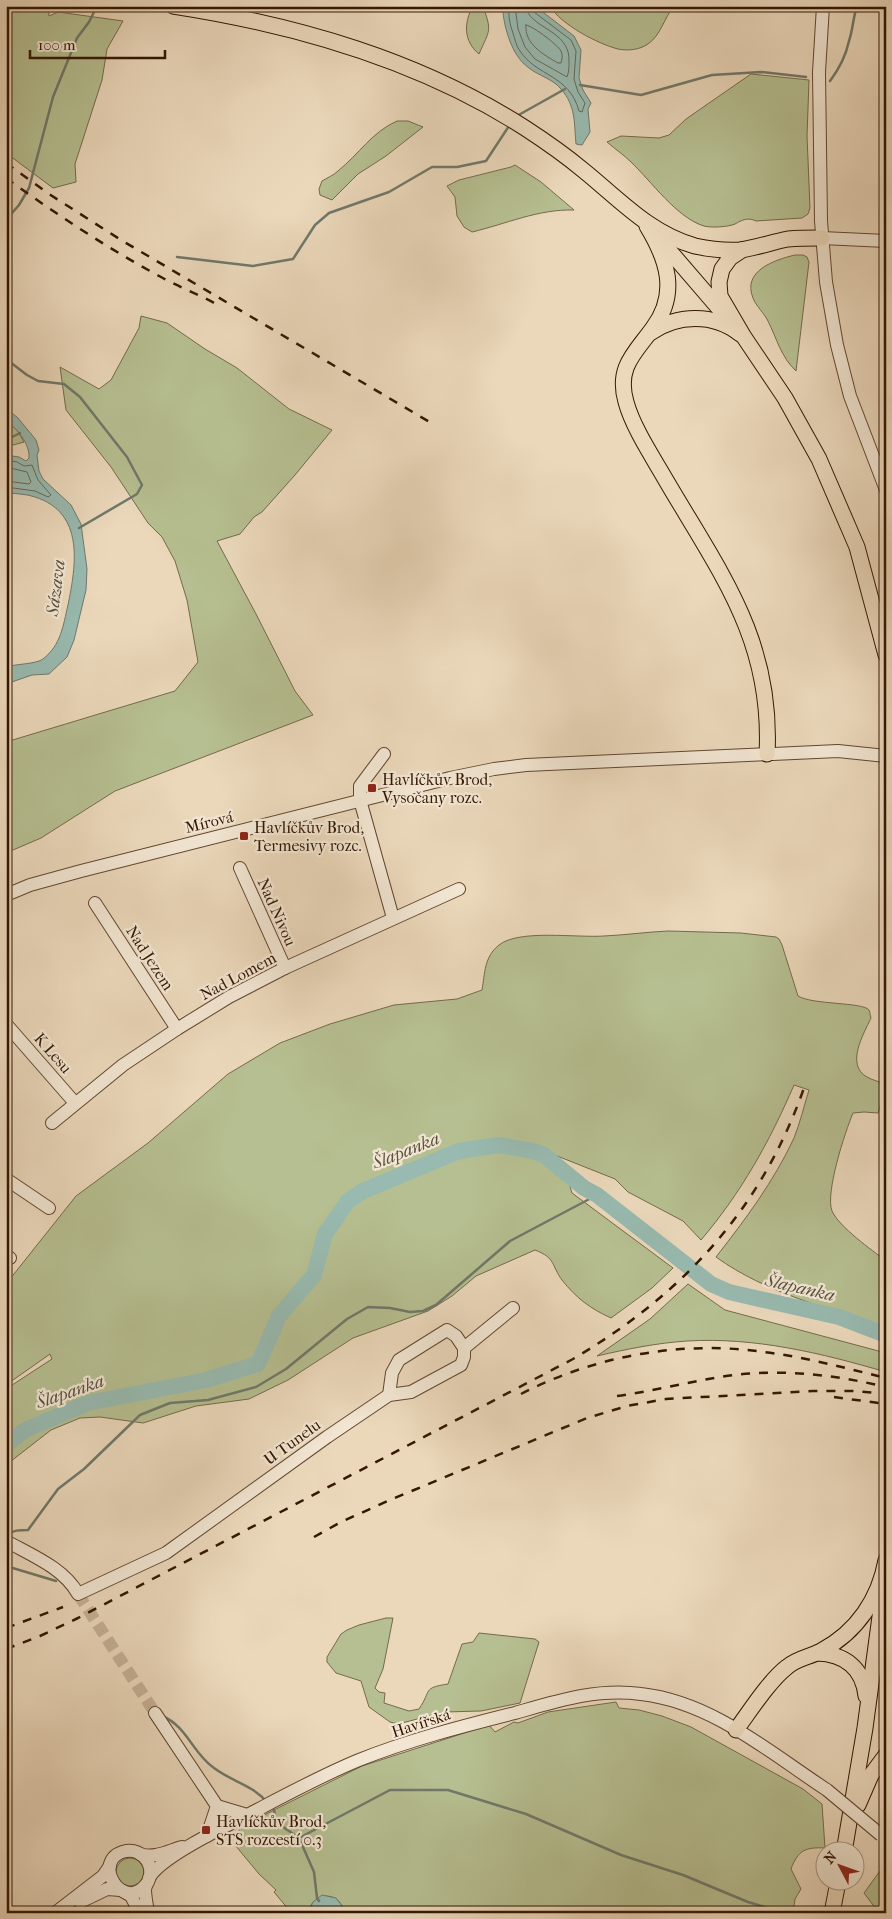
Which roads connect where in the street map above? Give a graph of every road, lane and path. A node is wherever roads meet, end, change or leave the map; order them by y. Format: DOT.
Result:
graph roads {
  1 [pos="173,6"];
  2 [pos="823,6"];
  3 [pos="646,223"];
  4 [pos="822,238"];
  5 [pos="886,241"];
  6 [pos="742,250"];
  7 [pos="647,335"];
  8 [pos="744,337"];
  9 [pos="886,490"];
  10 [pos="886,655"];
  11 [pos="384,754"];
  12 [pos="767,754"];
  13 [pos="880,755"];
  14 [pos="360,800"];
  15 [pos="240,868"];
  16 [pos="459,889"];
  17 [pos="6,895"];
  18 [pos="96,904"];
  19 [pos="394,918"];
  20 [pos="285,968"];
  21 [pos="6,1024"];
  22 [pos="176,1029"];
  23 [pos="75,1103"];
  24 [pos="52,1123"];
  25 [pos="6,1179"];
  26 [pos="49,1208"];
  27 [pos="513,1308"];
  28 [pos="464,1348"];
  29 [pos="389,1395"];
  30 [pos="9,1542"];
  31 [pos="886,1560"];
  32 [pos="886,1572"];
  33 [pos="879,1623"];
  34 [pos="886,1649"];
  35 [pos="817,1653"];
  36 [pos="155,1713"];
  37 [pos="865,1728"];
  38 [pos="736,1730"];
  39 [pos="886,1754"];
  40 [pos="217,1806"];
  41 [pos="247,1815"];
  42 [pos="848,1827"];
  43 [pos="207,1836"];
  44 [pos="884,1837"];
  45 [pos="846,1842"];
  46 [pos="194,1843"];
  47 [pos="140,1854"];
  48 [pos="110,1866"];
  49 [pos="149,1880"];
  50 [pos="122,1890"];
  51 [pos="836,1892"];
  52 [pos="56,1913"];
  53 [pos="140,1913"];
  54 [pos="148,1913"];
  55 [pos="832,1913"];
  1 -- 3 [label="main road"];
  2 -- 4 [label="street"];
  3 -- 6 [label="main road"];
  3 -- 7 [label="main road"];
  3 -- 8 [label="main road"];
  4 -- 5 [label="street"];
  4 -- 6 [label="main road"];
  4 -- 9 [label="street"];
  6 -- 8 [label="main road"];
  7 -- 8 [label="main road"];
  7 -- 12 [label="main road"];
  8 -- 10 [label="main road"];
  11 -- 14 [label="street"];
  12 -- 13 [label="street, Mírová"];
  12 -- 14 [label="street, Mírová"];
  14 -- 17 [label="street, Mírová"];
  14 -- 19 [label="street"];
  15 -- 20 [label="street, Nad Nivou"];
  16 -- 19 [label="street, Nad Lomem"];
  18 -- 22 [label="street, Nad Jezem"];
  19 -- 20 [label="street, Nad Lomem"];
  20 -- 22 [label="street, Nad Lomem"];
  21 -- 23 [label="street, K Lesu"];
  22 -- 23 [label="street, Nad Lomem"];
  23 -- 24 [label="street, Nad Lomem"];
  25 -- 26 [label="street"];
  27 -- 28 [label="street, U Tunelu"];
  28 -- 29 [label="street, U Tunelu"];
  28 -- 29 [label="street"];
  29 -- 30 [label="street, U Tunelu"];
  31 -- 35 [label="main road"];
  32 -- 33 [label="main road"];
  33 -- 34 [label="main road"];
  33 -- 37 [label="main road"];
  35 -- 37 [label="main road"];
  35 -- 38 [label="main road"];
  36 -- 40 [label="street"];
  37 -- 42 [label="main road"];
  38 -- 41 [label="street, Havířská"];
  38 -- 44 [label="street, Havířská, bridge"];
  39 -- 42 [label="main road"];
  40 -- 41 [label="street"];
  40 -- 43 [label="street"];
  41 -- 43 [label="street, Havířská"];
  42 -- 45 [label="main road"];
  43 -- 46 [label="street, Havířská"];
  46 -- 47 [label="street, Havířská"];
  46 -- 49 [label="street, Havířská"];
  47 -- 48 [label="street, Havířská"];
  47 -- 49 [label="street"];
  48 -- 50 [label="street"];
  48 -- 52 [label="street, Havířská"];
  49 -- 50 [label="street, Havířská"];
  49 -- 54 [label="street"];
  50 -- 52 [label="street, Havířská"];
  50 -- 53 [label="street"];
  51 -- 55 [label="main road"];
}
